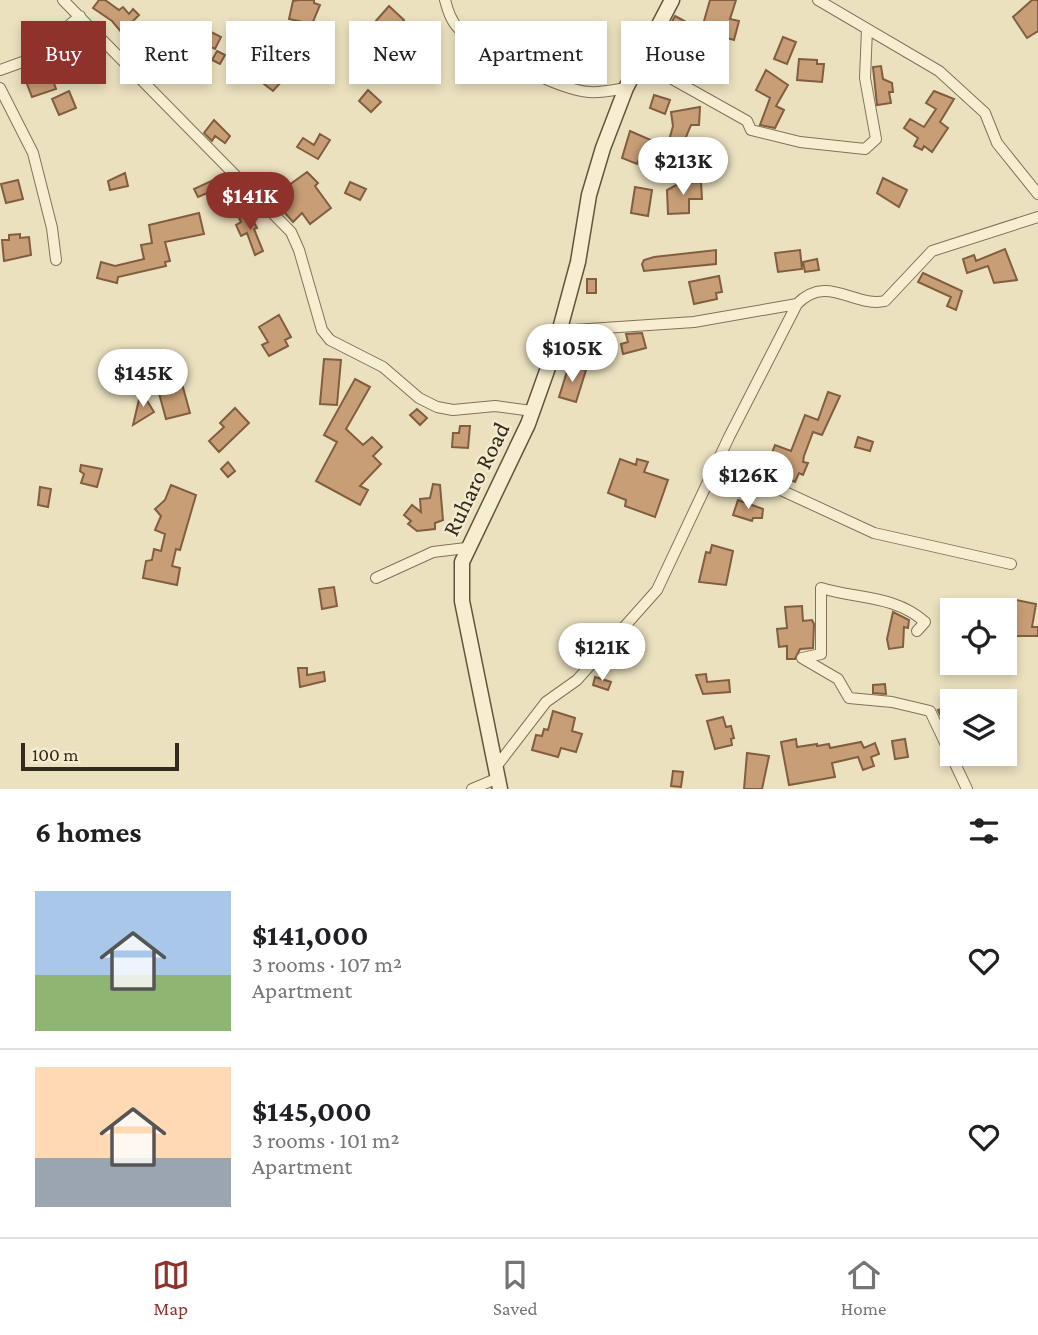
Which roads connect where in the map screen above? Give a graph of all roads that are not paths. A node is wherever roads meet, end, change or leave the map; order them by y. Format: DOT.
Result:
graph roads {
  1 [pos="64,0"];
  2 [pos="445,0"];
  3 [pos="671,0"];
  4 [pos="818,0"];
  5 [pos="80,16"];
  6 [pos="660,21"];
  7 [pos="867,29"];
  8 [pos="0,71"];
  9 [pos="628,84"];
  10 [pos="681,84"];
  11 [pos="0,88"];
  12 [pos="626,88"];
  13 [pos="1038,194"];
  14 [pos="1038,217"];
  15 [pos="56,260"];
  16 [pos="797,304"];
  17 [pos="559,331"];
  18 [pos="533,411"];
  19 [pos="718,461"];
  20 [pos="466,548"];
  21 [pos="1011,564"];
  22 [pos="376,578"];
  23 [pos="917,631"];
  24 [pos="498,778"];
  25 [pos="472,789"];
  26 [pos="967,789"];
  1 -- 5 [label="street"];
  2 -- 12 [label="street"];
  3 -- 6 [label="street, Ruharo Road"];
  4 -- 7 [label="street"];
  5 -- 8 [label="street"];
  5 -- 18 [label="street"];
  7 -- 10 [label="street"];
  7 -- 13 [label="street"];
  9 -- 12 [label="street, Ruharo Road"];
  11 -- 15 [label="street"];
  12 -- 17 [label="street, Ruharo Road"];
  14 -- 16 [label="street"];
  16 -- 17 [label="street"];
  16 -- 19 [label="street"];
  17 -- 18 [label="street, Ruharo Road"];
  18 -- 20 [label="street, Ruharo Road"];
  19 -- 21 [label="street"];
  19 -- 24 [label="street"];
  20 -- 22 [label="street"];
  20 -- 24 [label="street, Ruharo Road"];
  23 -- 26 [label="street"];
  24 -- 25 [label="street"];
}
